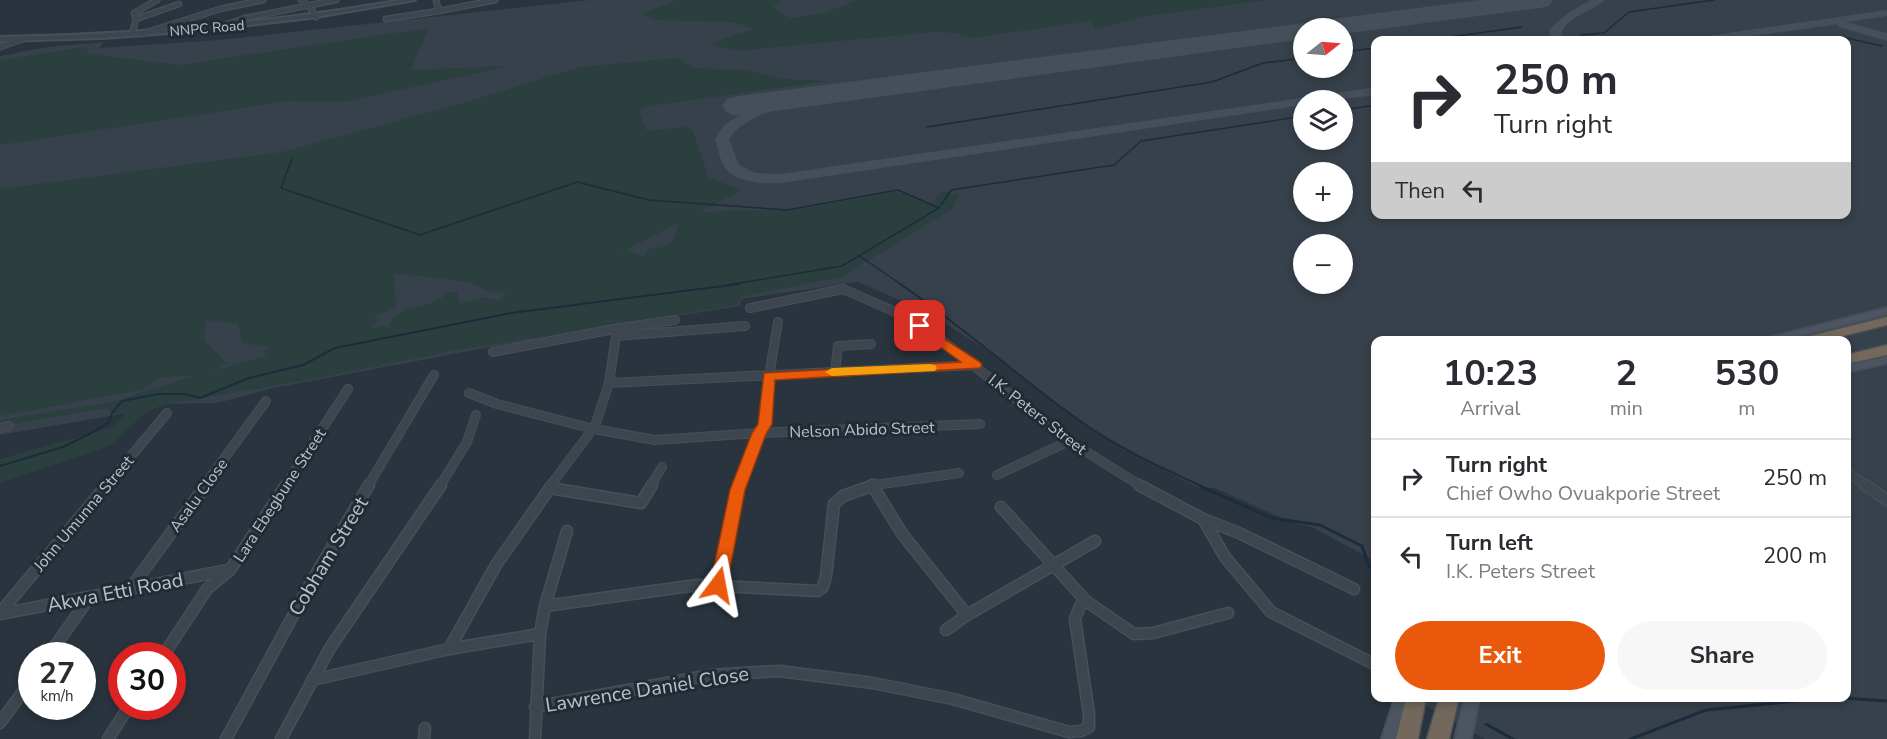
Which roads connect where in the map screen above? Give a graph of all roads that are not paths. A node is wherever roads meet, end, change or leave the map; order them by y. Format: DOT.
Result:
graph roads {
  1 [pos="157,0"];
  2 [pos="262,0"];
  3 [pos="301,0"];
  4 [pos="336,0"];
  5 [pos="412,0"];
  6 [pos="436,0"];
  7 [pos="495,0"];
  8 [pos="179,4"];
  9 [pos="309,6"];
  10 [pos="440,11"];
  11 [pos="315,17"];
  12 [pos="136,19"];
  13 [pos="386,19"];
  14 [pos="219,27"];
  15 [pos="132,34"];
  16 [pos="141,34"];
  17 [pos="26,38"];
  18 [pos="0,39"];
  19 [pos="0,47"];
  20 [pos="750,308"];
  21 [pos="1887,311"];
  22 [pos="675,320"];
  23 [pos="1887,321"];
  24 [pos="778,325"];
  25 [pos="744,326"];
  26 [pos="615,332"];
  27 [pos="1789,336"];
  28 [pos="1828,336"];
  29 [pos="871,344"];
  30 [pos="1887,350"];
  31 [pos="493,352"];
  32 [pos="1851,359"];
  33 [pos="1887,360"];
  34 [pos="975,365"];
  35 [pos="1851,368"];
  36 [pos="831,372"];
  37 [pos="434,375"];
  38 [pos="769,376"];
  39 [pos="609,383"];
  40 [pos="348,389"];
  41 [pos="469,393"];
  42 [pos="266,401"];
  43 [pos="167,413"];
  44 [pos="476,415"];
  45 [pos="980,424"];
  46 [pos="9,426"];
  47 [pos="0,428"];
  48 [pos="591,432"];
  49 [pos="759,433"];
  50 [pos="1069,441"];
  51 [pos="662,467"];
  52 [pos="959,473"];
  53 [pos="997,475"];
  54 [pos="1851,475"];
  55 [pos="872,485"];
  56 [pos="550,488"];
  57 [pos="1887,500"];
  58 [pos="1001,507"];
  59 [pos="1203,519"];
  60 [pos="567,531"];
  61 [pos="1095,542"];
  62 [pos="1054,566"];
  63 [pos="230,570"];
  64 [pos="718,585"];
  65 [pos="130,589"];
  66 [pos="1354,589"];
  67 [pos="89,598"];
  68 [pos="1086,601"];
  69 [pos="545,606"];
  70 [pos="1228,613"];
  71 [pos="0,614"];
  72 [pos="967,615"];
  73 [pos="946,630"];
  74 [pos="540,634"];
  75 [pos="58,642"];
  76 [pos="172,642"];
  77 [pos="449,649"];
  78 [pos="1371,662"];
  79 [pos="312,680"];
  80 [pos="18,698"];
  81 [pos="1400,702"];
  82 [pos="1415,702"];
  83 [pos="1448,702"];
  84 [pos="1471,702"];
  85 [pos="535,706"];
  86 [pos="120,720"];
  87 [pos="0,723"];
  88 [pos="108,739"];
  89 [pos="226,739"];
  90 [pos="281,739"];
  91 [pos="535,739"];
  92 [pos="1390,739"];
  93 [pos="1407,739"];
  94 [pos="1438,739"];
  95 [pos="1462,739"];
  1 -- 12 [label="street"];
  2 -- 16 [label="street"];
  3 -- 9 [label="street"];
  4 -- 9 [label="street"];
  5 -- 11 [label="street, NNPC Road"];
  6 -- 10 [label="street"];
  7 -- 10 [label="street"];
  8 -- 12 [label="street"];
  9 -- 11 [label="street"];
  9 -- 14 [label="street"];
  10 -- 13 [label="street"];
  11 -- 14 [label="street, NNPC Road"];
  12 -- 15 [label="street"];
  14 -- 16 [label="street, NNPC Road"];
  15 -- 16 [label="street, NNPC Road"];
  15 -- 17 [label="street, NNPC Road"];
  17 -- 18 [label="street, NNPC Road"];
  17 -- 19 [label="street"];
  20 -- 34 [label="street, I.K. Peters Street"];
  21 -- 27 [label="main road"];
  22 -- 26 [label="street"];
  23 -- 28 [label="highway"];
  24 -- 38 [label="street"];
  25 -- 26 [label="street"];
  26 -- 31 [label="street"];
  26 -- 39 [label="street"];
  29 -- 36 [label="street"];
  30 -- 32 [label="highway"];
  33 -- 35 [label="main road"];
  34 -- 36 [label="street"];
  34 -- 50 [label="street, I.K. Peters Street"];
  36 -- 38 [label="street"];
  37 -- 89 [label="street, Cobham Street"];
  38 -- 39 [label="street"];
  38 -- 49 [label="street"];
  39 -- 48 [label="street"];
  40 -- 63 [label="street, Lara Ebegbune Street"];
  41 -- 48 [label="street, Nelson Abido Street"];
  42 -- 65 [label="street, Asalu Close"];
  43 -- 71 [label="street, John Umunna Street"];
  44 -- 79 [label="street"];
  45 -- 49 [label="street, Nelson Abido Street"];
  46 -- 47 [label="street"];
  48 -- 49 [label="street, Nelson Abido Street"];
  48 -- 56 [label="street"];
  49 -- 64 [label="street"];
  50 -- 53 [label="street"];
  50 -- 59 [label="street, I.K. Peters Street"];
  51 -- 56 [label="street"];
  52 -- 55 [label="street"];
  54 -- 57 [label="street"];
  55 -- 64 [label="street"];
  55 -- 72 [label="street"];
  56 -- 77 [label="street"];
  58 -- 62 [label="street"];
  59 -- 66 [label="street, I.K. Peters Street"];
  59 -- 78 [label="street"];
  60 -- 69 [label="street"];
  61 -- 62 [label="street"];
  62 -- 68 [label="street"];
  62 -- 72 [label="street"];
  63 -- 65 [label="street, Akwa Etti Road"];
  63 -- 76 [label="street, Lara Ebegbune Street"];
  64 -- 69 [label="street"];
  65 -- 67 [label="street, Akwa Etti Road"];
  67 -- 71 [label="street, Akwa Etti Road"];
  67 -- 75 [label="street"];
  68 -- 70 [label="street"];
  68 -- 85 [label="street, Lawrence Daniel Close"];
  69 -- 74 [label="street"];
  72 -- 73 [label="street"];
  74 -- 77 [label="street"];
  74 -- 85 [label="street"];
  77 -- 79 [label="street"];
  79 -- 90 [label="street"];
  80 -- 87 [label="street"];
  81 -- 92 [label="main road"];
  82 -- 93 [label="highway"];
  83 -- 94 [label="highway"];
  84 -- 95 [label="main road"];
  85 -- 91 [label="street"];
  86 -- 88 [label="street"];
}
